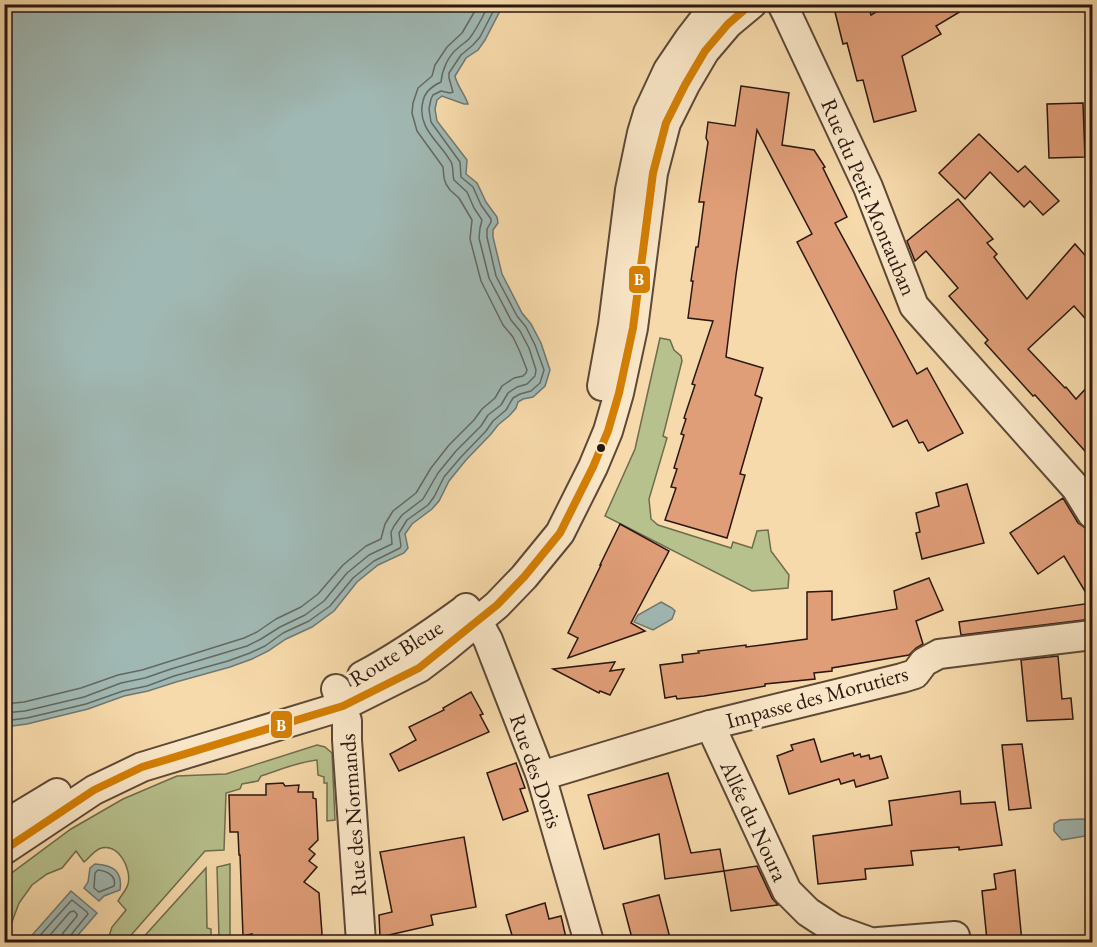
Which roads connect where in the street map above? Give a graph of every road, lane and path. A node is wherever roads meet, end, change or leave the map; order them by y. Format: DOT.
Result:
graph roads {
  1 [pos="717,4"];
  2 [pos="752,4"];
  3 [pos="782,4"];
  4 [pos="1092,514"];
  5 [pos="472,615"];
  6 [pos="1092,635"];
  7 [pos="340,698"];
  8 [pos="710,725"];
  9 [pos="541,776"];
  10 [pos="4,825"];
  11 [pos="4,850"];
  12 [pos="362,942"];
  13 [pos="589,942"];
  14 [pos="870,942"];
  15 [pos="878,942"];
  16 [pos="956,942"];
  1 -- 5 [label="street, Route Bleue"];
  2 -- 5 [label="street, Route Bleue"];
  3 -- 4 [label="street, Rue du Petit Montauban"];
  5 -- 7 [label="street, Route Bleue"];
  5 -- 9 [label="street, Rue des Doris"];
  6 -- 8 [label="street, Impasse des Morutiers"];
  7 -- 10 [label="street, Route Bleue"];
  7 -- 11 [label="street, Route Bleue"];
  7 -- 12 [label="street, Rue des Normands"];
  8 -- 9 [label="street, Impasse des Morutiers"];
  8 -- 14 [label="street, Allée du Noura"];
  9 -- 13 [label="street, Rue des Doris"];
  15 -- 16 [label="street"];
}
